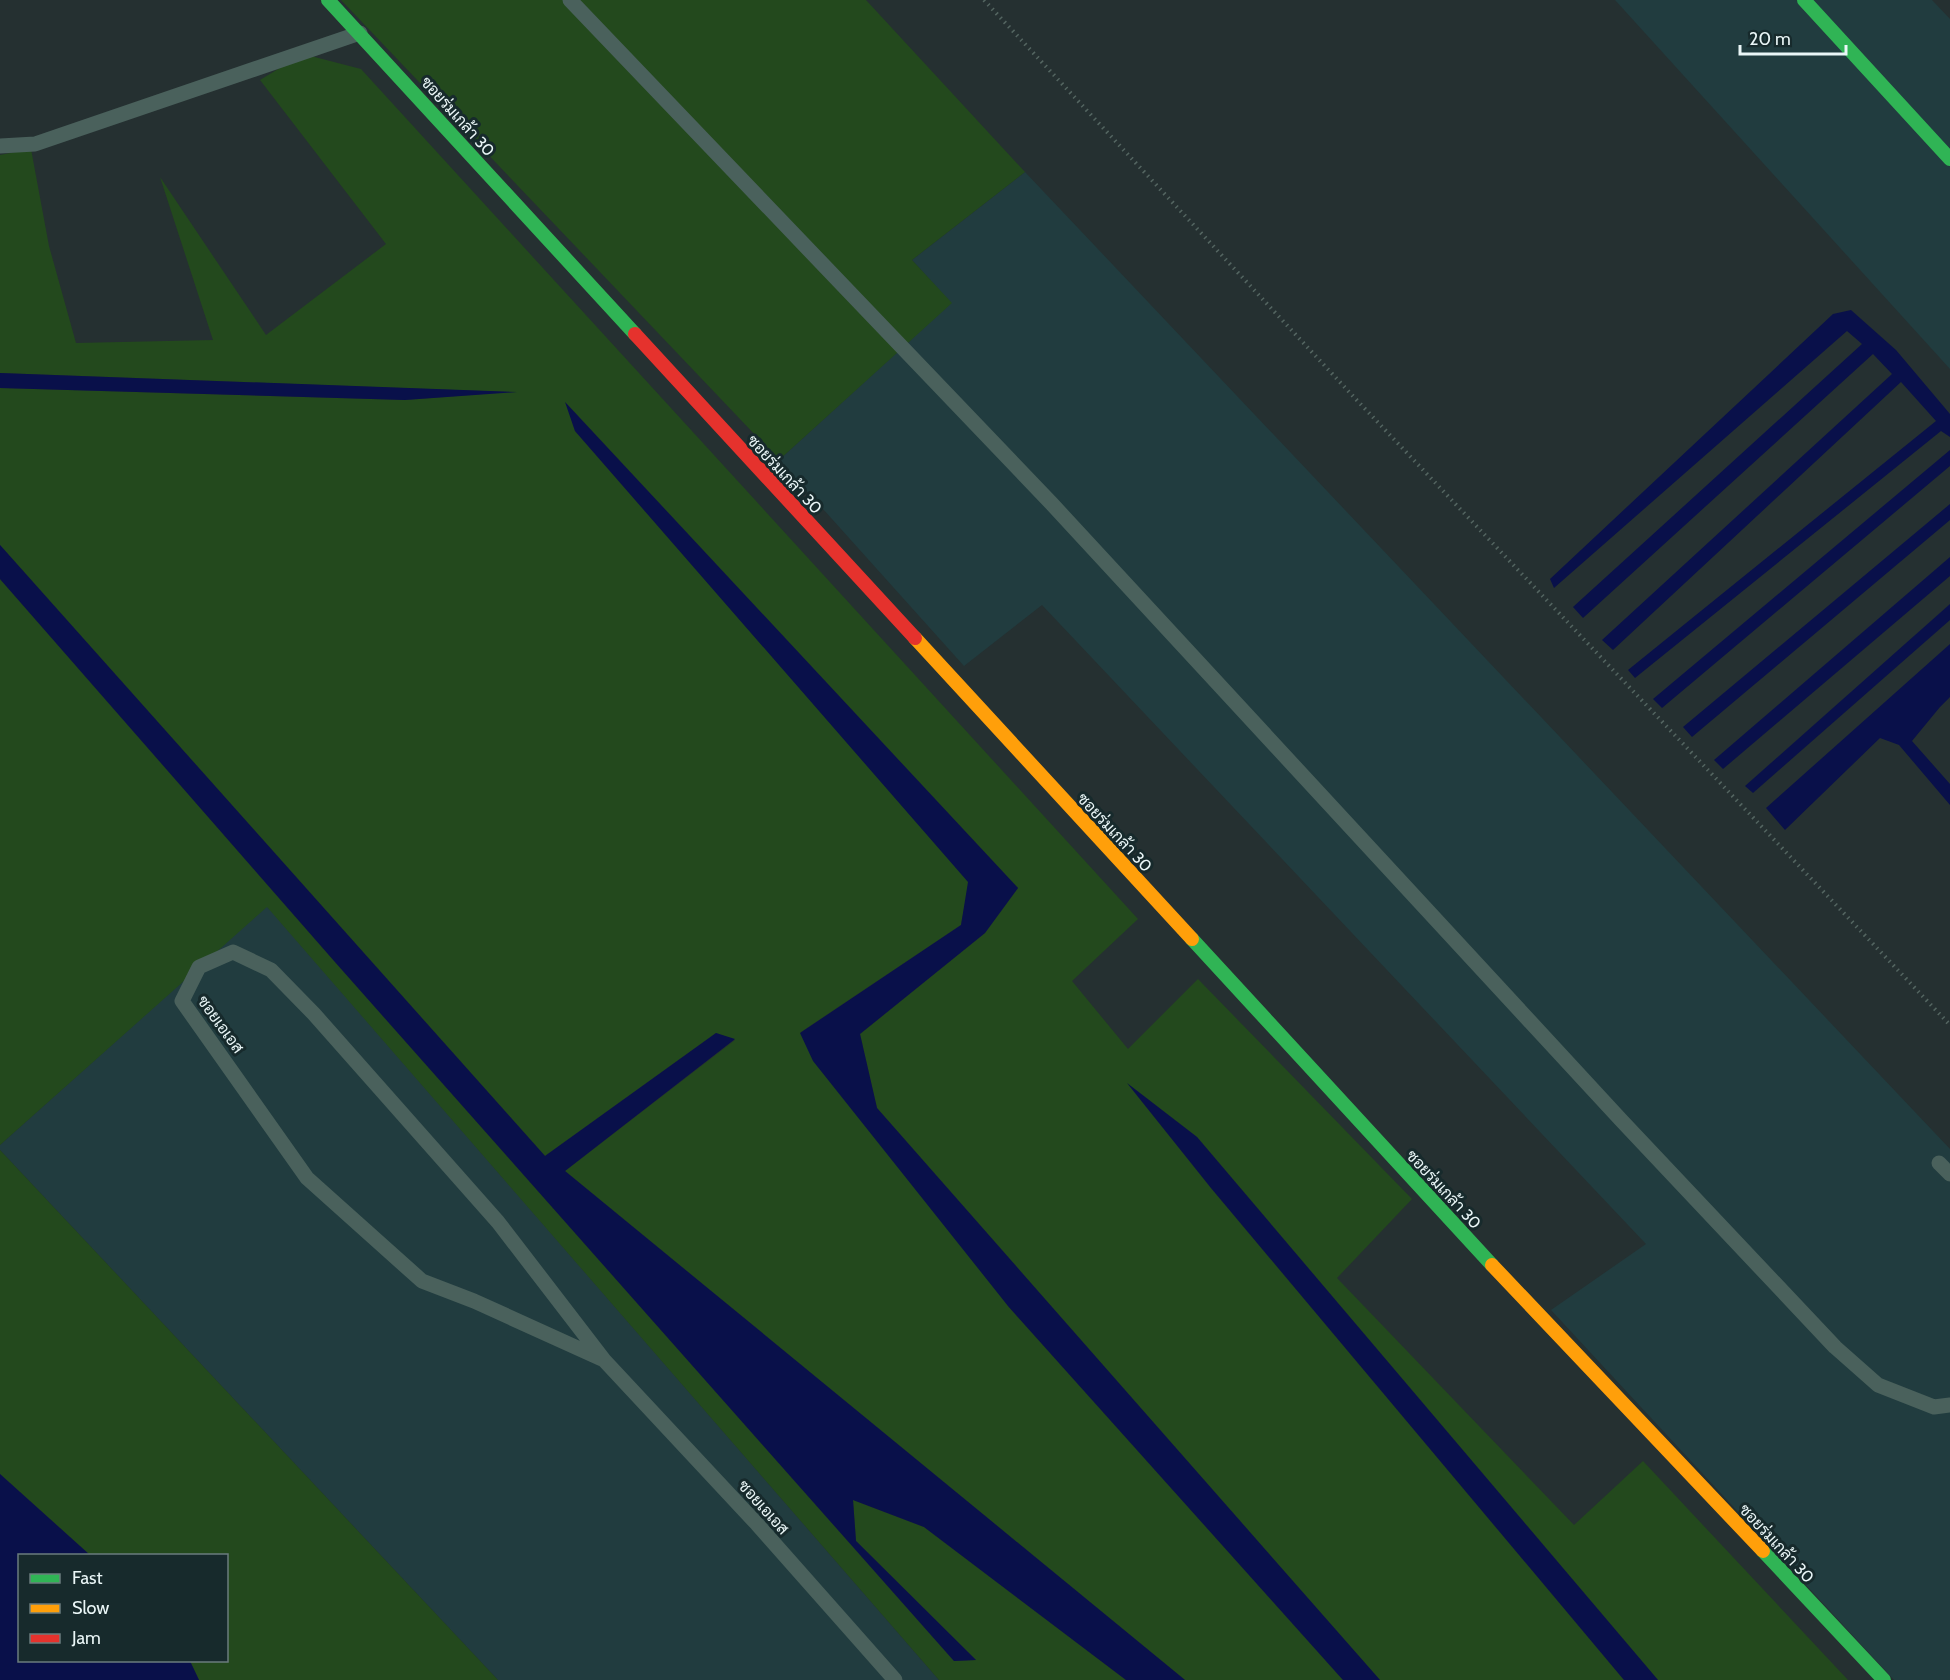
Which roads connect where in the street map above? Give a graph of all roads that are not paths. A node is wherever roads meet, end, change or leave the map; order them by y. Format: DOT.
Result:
graph roads {
  1 [pos="328,0"];
  2 [pos="570,0"];
  3 [pos="1804,0"];
  4 [pos="360,33"];
  5 [pos="0,146"];
  6 [pos="1950,159"];
  7 [pos="604,1360"];
  8 [pos="1950,1405"];
  9 [pos="896,1680"];
  10 [pos="1884,1680"];
  1 -- 4 [label="street, ซอยร่มเกล้า 30"];
  2 -- 8 [label="lane"];
  3 -- 6 [label="street"];
  4 -- 5 [label="lane"];
  4 -- 10 [label="street, ซอยร่มเกล้า 30"];
  7 -- 7 [label="lane, ซอยเอเอส"];
  7 -- 9 [label="lane, ซอยเอเอส"];
}
